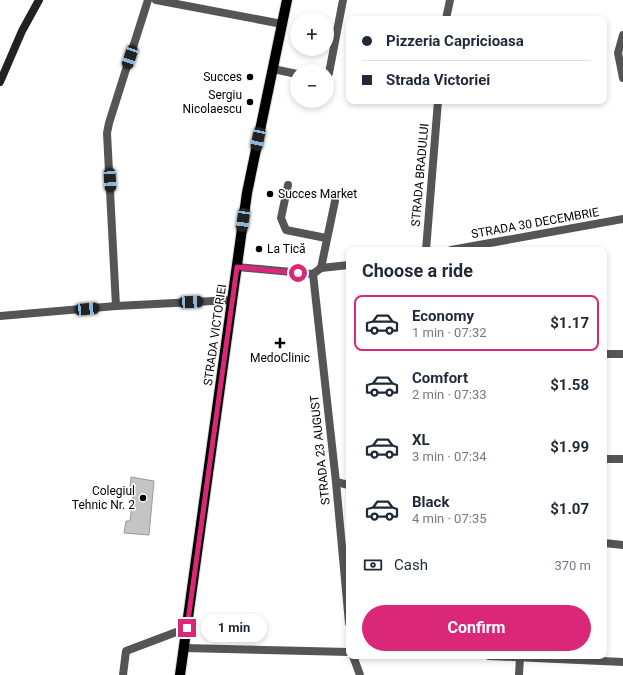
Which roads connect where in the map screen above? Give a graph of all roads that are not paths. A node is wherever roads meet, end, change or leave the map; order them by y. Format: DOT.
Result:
graph roads {
  1 [pos="39,0"];
  2 [pos="148,0"];
  3 [pos="156,0"];
  4 [pos="287,0"];
  5 [pos="343,0"];
  6 [pos="450,0"];
  7 [pos="447,16"];
  8 [pos="282,24"];
  9 [pos="623,35"];
  10 [pos="331,64"];
  11 [pos="273,69"];
  12 [pos="290,73"];
  13 [pos="623,78"];
  14 [pos="0,82"];
  15 [pos="438,104"];
  16 [pos="288,185"];
  17 [pos="335,200"];
  18 [pos="623,219"];
  19 [pos="326,238"];
  20 [pos="426,247"];
  21 [pos="468,247"];
  22 [pos="346,264"];
  23 [pos="237,267"];
  24 [pos="321,268"];
  25 [pos="313,274"];
  26 [pos="233,300"];
  27 [pos="116,306"];
  28 [pos="0,316"];
  29 [pos="607,354"];
  30 [pos="623,354"];
  31 [pos="607,459"];
  32 [pos="623,459"];
  33 [pos="336,482"];
  34 [pos="346,484"];
  35 [pos="607,543"];
  36 [pos="623,545"];
  37 [pos="346,590"];
  38 [pos="187,628"];
  39 [pos="184,648"];
  40 [pos="346,652"];
  41 [pos="354,659"];
  42 [pos="520,659"];
  43 [pos="561,659"];
  44 [pos="623,662"];
  45 [pos="123,675"];
  46 [pos="180,675"];
  47 [pos="360,675"];
  48 [pos="519,675"];
  1 -- 14 [label="street"];
  2 -- 27 [label="street"];
  3 -- 8 [label="street"];
  4 -- 8 [label="main road, STRADA VICTORIEI"];
  5 -- 10 [label="street"];
  6 -- 7 [label="street"];
  8 -- 11 [label="main road, STRADA VICTORIEI"];
  9 -- 13 [label="street"];
  11 -- 12 [label="street"];
  11 -- 23 [label="main road, STRADA VICTORIEI"];
  15 -- 20 [label="street, STRADA BRADULUI"];
  16 -- 19 [label="street"];
  17 -- 19 [label="street"];
  18 -- 21 [label="street, STRADA 30 DECEMBRIE"];
  19 -- 24 [label="street"];
  22 -- 24 [label="street"];
  23 -- 25 [label="street"];
  23 -- 26 [label="main road, STRADA VICTORIEI"];
  24 -- 25 [label="street"];
  25 -- 33 [label="street, STRADA 23 AUGUST"];
  26 -- 27 [label="street"];
  26 -- 38 [label="main road, STRADA VICTORIEI"];
  27 -- 28 [label="street"];
  29 -- 30 [label="street"];
  31 -- 32 [label="street"];
  33 -- 34 [label="street"];
  33 -- 37 [label="street, STRADA 23 AUGUST"];
  35 -- 36 [label="street"];
  38 -- 39 [label="main road, STRADA VICTORIEI"];
  38 -- 45 [label="street"];
  39 -- 40 [label="street"];
  39 -- 46 [label="main road, STRADA VICTORIEI"];
  41 -- 47 [label="street"];
  42 -- 48 [label="street"];
  43 -- 44 [label="street"];
}
